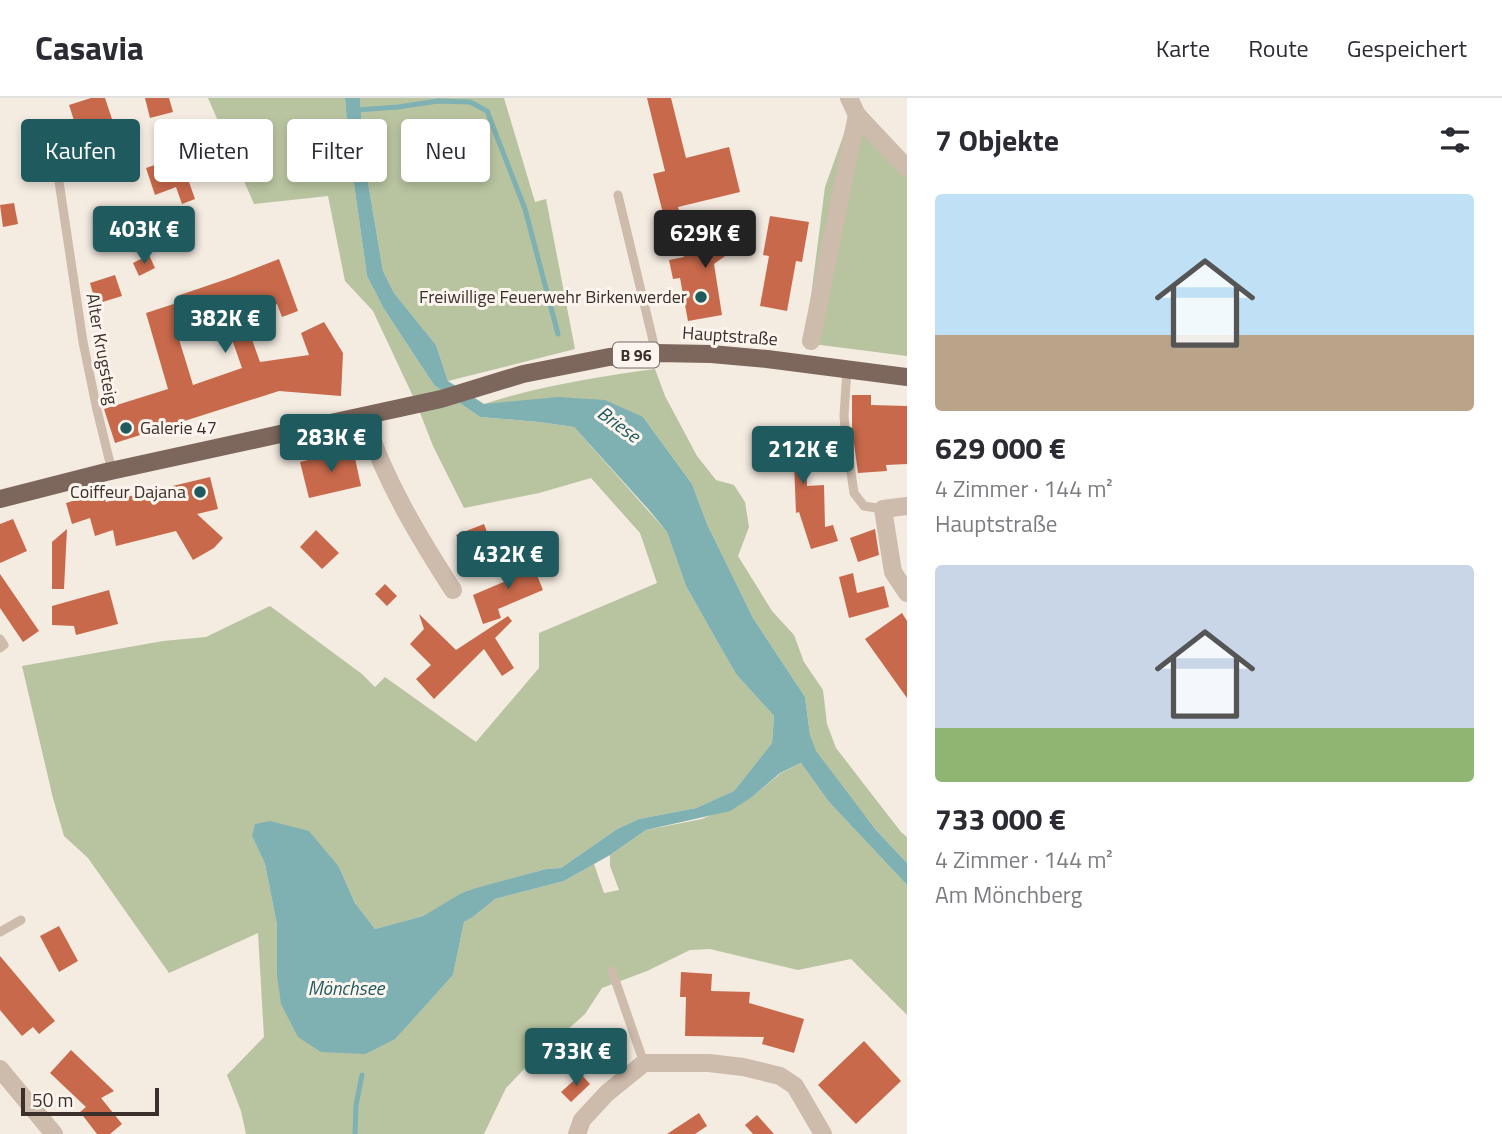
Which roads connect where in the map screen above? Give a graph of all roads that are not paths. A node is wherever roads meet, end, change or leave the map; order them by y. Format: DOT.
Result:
graph roads {
  1 [pos="849,98"];
  2 [pos="857,115"];
  3 [pos="907,168"];
  4 [pos="59,182"];
  5 [pos="618,195"];
  6 [pos="810,341"];
  7 [pos="656,353"];
  8 [pos="847,369"];
  9 [pos="907,377"];
  10 [pos="364,417"];
  11 [pos="112,471"];
  12 [pos="0,499"];
  13 [pos="907,506"];
  14 [pos="883,509"];
  15 [pos="900,570"];
  16 [pos="453,590"];
  17 [pos="907,593"];
  18 [pos="0,639"];
  19 [pos="0,648"];
  20 [pos="21,920"];
  21 [pos="0,932"];
  22 [pos="612,971"];
  23 [pos="644,1063"];
  24 [pos="0,1069"];
  25 [pos="54,1134"];
  26 [pos="578,1134"];
  27 [pos="823,1134"];
  1 -- 2 [label="street"];
  2 -- 3 [label="street"];
  2 -- 6 [label="street"];
  4 -- 11 [label="lane, Alter Krugsteig"];
  5 -- 7 [label="lane"];
  7 -- 8 [label="main road, Hauptstraße / B 96"];
  7 -- 10 [label="main road, Hauptstraße / B 96"];
  8 -- 9 [label="main road, Hauptstraße / B 96"];
  8 -- 14 [label="lane"];
  10 -- 11 [label="main road, B 96"];
  10 -- 16 [label="street"];
  11 -- 12 [label="main road, B 96"];
  13 -- 14 [label="street"];
  14 -- 15 [label="street"];
  15 -- 17 [label="street"];
  18 -- 19 [label="lane"];
  20 -- 21 [label="lane"];
  22 -- 23 [label="lane"];
  23 -- 26 [label="street"];
  23 -- 27 [label="street"];
  24 -- 25 [label="street"];
}
